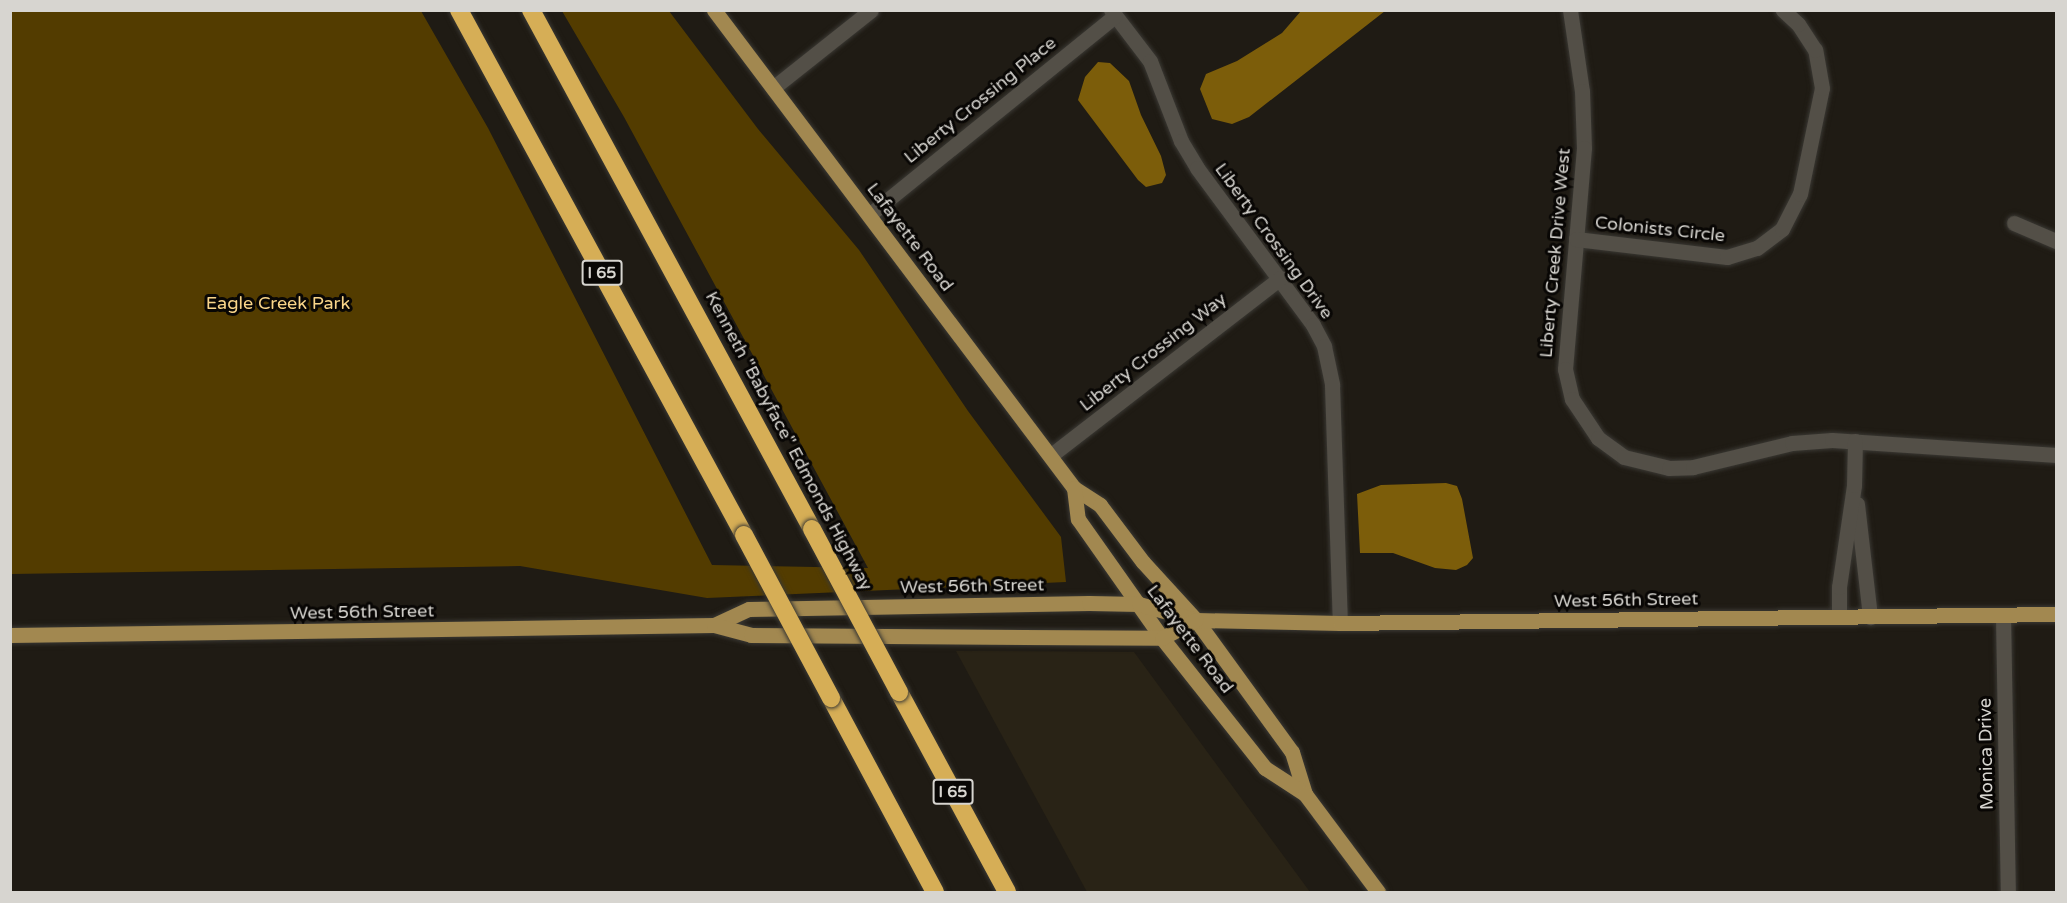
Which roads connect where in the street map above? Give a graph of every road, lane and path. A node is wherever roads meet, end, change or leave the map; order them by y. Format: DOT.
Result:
graph roads {
  1 [pos="459,10"];
  2 [pos="531,10"];
  3 [pos="714,10"];
  4 [pos="871,10"];
  5 [pos="1570,10"];
  6 [pos="1783,10"];
  7 [pos="1113,13"];
  8 [pos="773,88"];
  9 [pos="869,215"];
  10 [pos="2014,223"];
  11 [pos="1576,239"];
  12 [pos="2056,242"];
  13 [pos="1280,278"];
  14 [pos="1855,441"];
  15 [pos="2056,455"];
  16 [pos="1050,456"];
  17 [pos="1854,485"];
  18 [pos="1074,488"];
  19 [pos="1139,604"];
  20 [pos="2056,614"];
  21 [pos="2003,615"];
  22 [pos="1839,617"];
  23 [pos="1870,617"];
  24 [pos="1196,620"];
  25 [pos="1340,623"];
  26 [pos="714,625"];
  27 [pos="10,635"];
  28 [pos="1162,638"];
  29 [pos="1305,794"];
  30 [pos="935,892"];
  31 [pos="1007,892"];
  32 [pos="1378,892"];
  33 [pos="2008,892"];
  1 -- 30 [label="highway, I 65, bridge"];
  2 -- 31 [label="highway, Kenneth \"Babyface\" Edmonds Highway / I 65, bridge"];
  3 -- 8 [label="main road, Lafayette Road"];
  4 -- 8 [label="street"];
  5 -- 11 [label="street, Liberty Creek Drive West"];
  6 -- 11 [label="street, Colonists Circle"];
  7 -- 9 [label="street, Liberty Crossing Place"];
  7 -- 13 [label="street, Liberty Crossing Drive"];
  8 -- 9 [label="main road, Lafayette Road"];
  9 -- 16 [label="main road, Lafayette Road"];
  10 -- 12 [label="street"];
  11 -- 14 [label="street, Liberty Creek Drive West"];
  13 -- 16 [label="street, Liberty Crossing Way"];
  13 -- 25 [label="street, Liberty Crossing Drive"];
  14 -- 15 [label="street, Liberty Creek Drive West"];
  14 -- 17 [label="street"];
  16 -- 18 [label="main road, Lafayette Road"];
  17 -- 22 [label="street"];
  17 -- 23 [label="street"];
  18 -- 19 [label="main road, Lafayette Road"];
  18 -- 24 [label="main road, Lafayette Road"];
  19 -- 24 [label="main road, West 56th Street"];
  19 -- 26 [label="main road, West 56th Street"];
  19 -- 28 [label="main road, Lafayette Road"];
  20 -- 21 [label="main road, West 56th Street"];
  21 -- 23 [label="main road, West 56th Street"];
  21 -- 33 [label="street, Monica Drive"];
  22 -- 23 [label="main road, West 56th Street"];
  22 -- 25 [label="main road, West 56th Street"];
  24 -- 25 [label="main road, West 56th Street"];
  24 -- 28 [label="main road, West 56th Street"];
  24 -- 29 [label="main road, Lafayette Road"];
  26 -- 27 [label="main road, West 56th Street"];
  26 -- 28 [label="main road, West 56th Street"];
  28 -- 29 [label="main road, Lafayette Road"];
  29 -- 32 [label="main road, Lafayette Road"];
}
